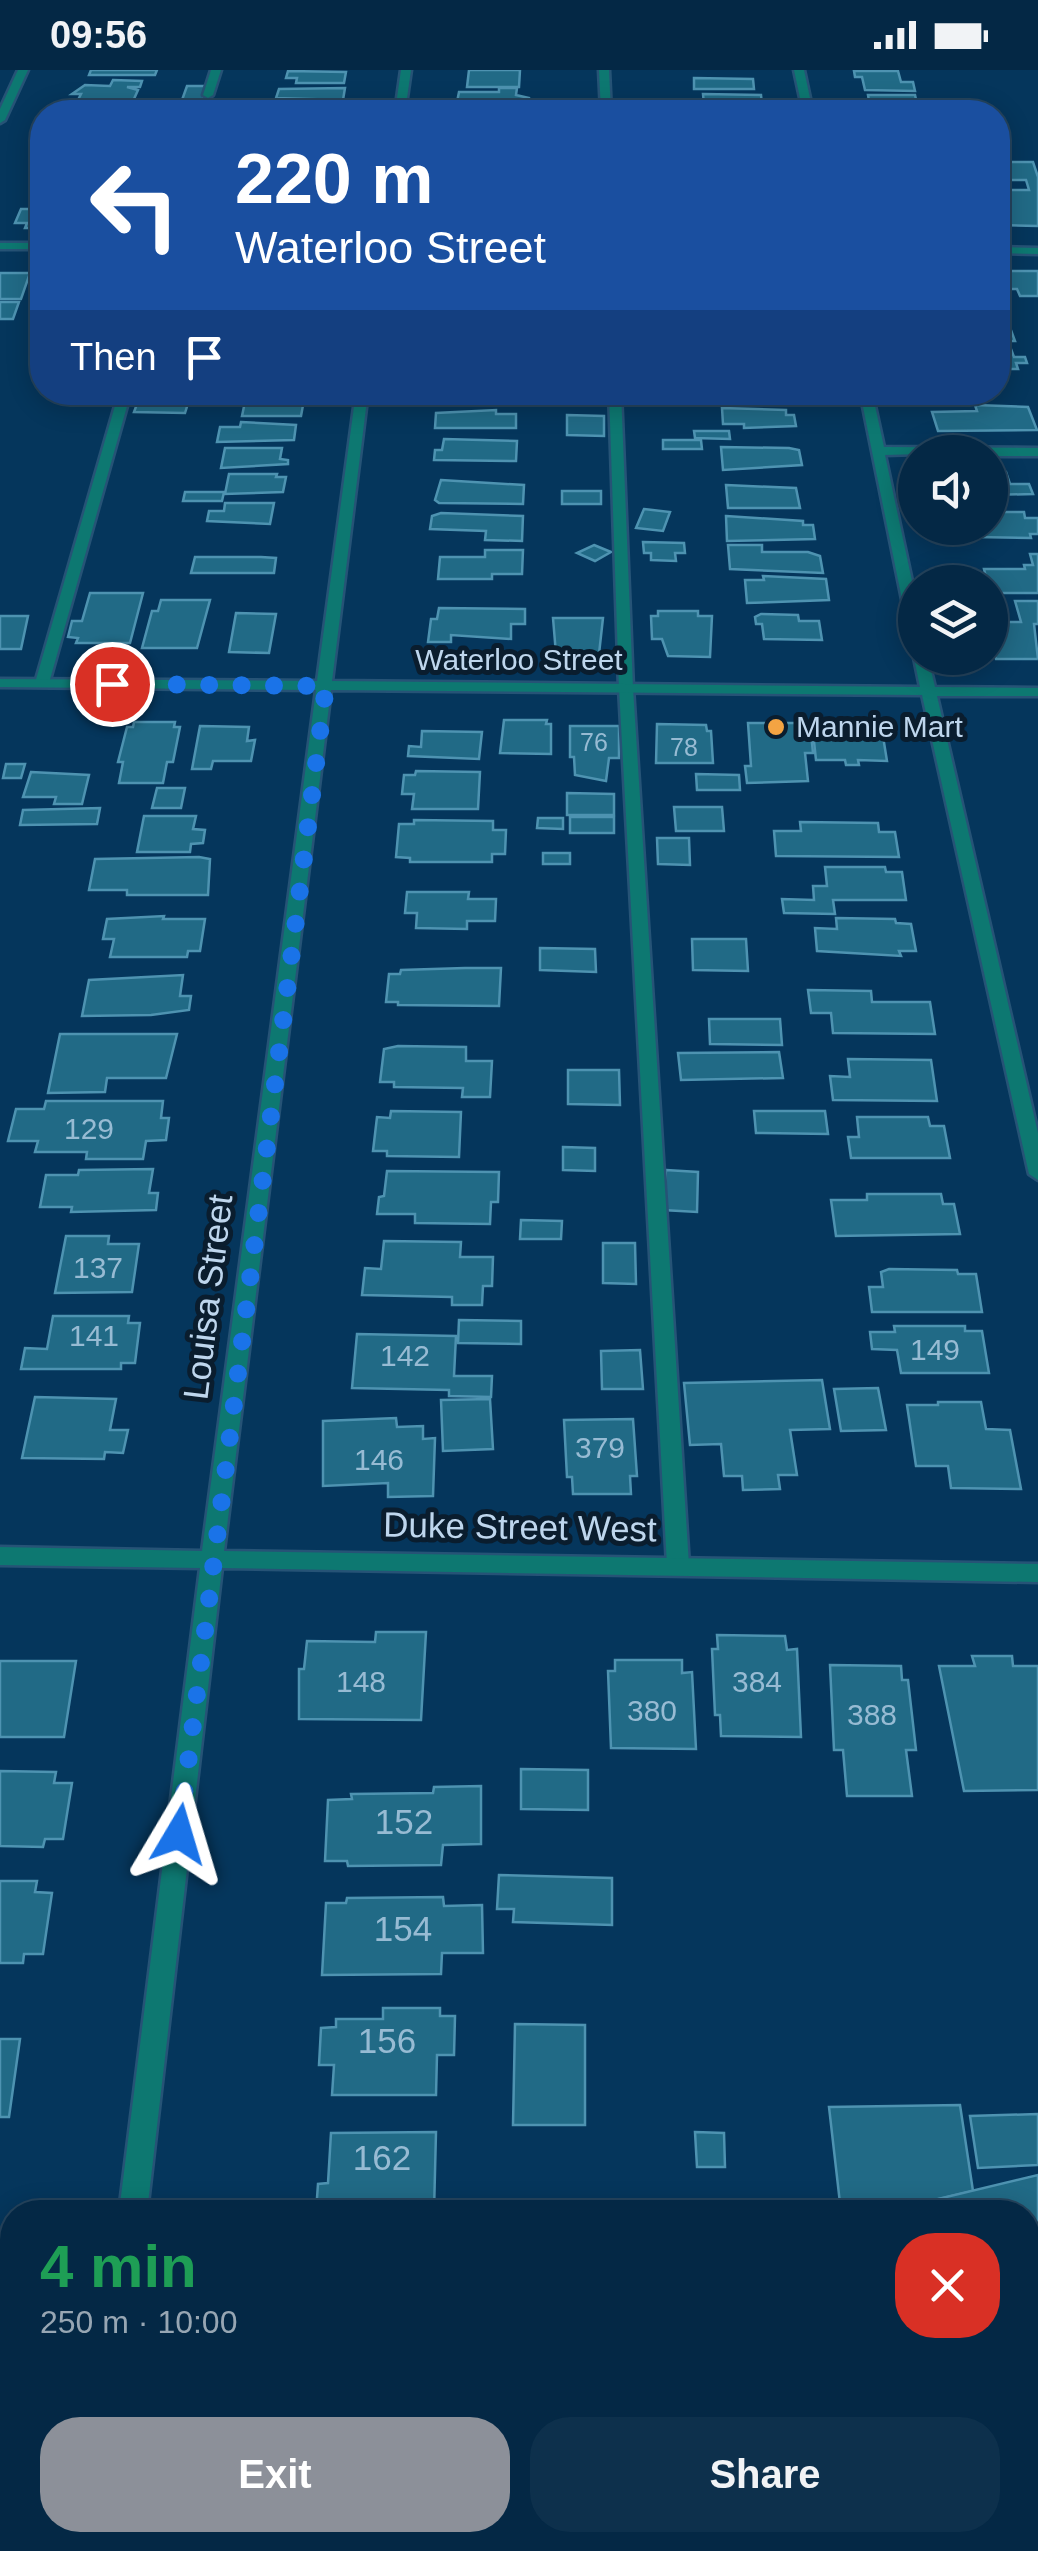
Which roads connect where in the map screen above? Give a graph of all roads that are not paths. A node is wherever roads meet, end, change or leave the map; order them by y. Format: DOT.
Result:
graph roads {
  1 [pos="23,70"];
  2 [pos="216,70"];
  3 [pos="406,70"];
  4 [pos="604,70"];
  5 [pos="799,70"];
  6 [pos="208,95"];
  7 [pos="402,100"];
  8 [pos="605,100"];
  9 [pos="805,100"];
  10 [pos="0,120"];
  11 [pos="0,246"];
  12 [pos="30,246"];
  13 [pos="1010,250"];
  14 [pos="1038,251"];
  15 [pos="121,405"];
  16 [pos="360,405"];
  17 [pos="615,405"];
  18 [pos="868,405"];
  19 [pos="877,451"];
  20 [pos="1038,452"];
  21 [pos="901,565"];
  22 [pos="926,675"];
  23 [pos="0,683"];
  24 [pos="42,683"];
  25 [pos="326,686"];
  26 [pos="626,688"];
  27 [pos="930,690"];
  28 [pos="1038,692"];
  29 [pos="1038,1174"];
  30 [pos="0,1556"];
  31 [pos="213,1557"];
  32 [pos="678,1564"];
  33 [pos="1038,1572"];
  34 [pos="134,2200"];
  1 -- 10 [label="street"];
  2 -- 6 [label="street"];
  3 -- 7 [label="street"];
  4 -- 8 [label="street"];
  5 -- 9 [label="street"];
  11 -- 12 [label="street"];
  13 -- 14 [label="street"];
  15 -- 24 [label="street"];
  16 -- 25 [label="street, Louisa Street"];
  17 -- 26 [label="street"];
  18 -- 19 [label="street"];
  19 -- 20 [label="street"];
  19 -- 21 [label="street"];
  22 -- 27 [label="street"];
  23 -- 24 [label="street, Waterloo Street"];
  24 -- 25 [label="street, Waterloo Street"];
  25 -- 26 [label="street, Waterloo Street"];
  25 -- 31 [label="street, Louisa Street"];
  26 -- 27 [label="street, Waterloo Street"];
  26 -- 32 [label="street"];
  27 -- 28 [label="street, Waterloo Street"];
  27 -- 29 [label="street"];
  30 -- 31 [label="street, Duke Street West"];
  31 -- 32 [label="street, Duke Street West"];
  31 -- 34 [label="street, Louisa Street"];
  32 -- 33 [label="street, Duke Street West"];
}
